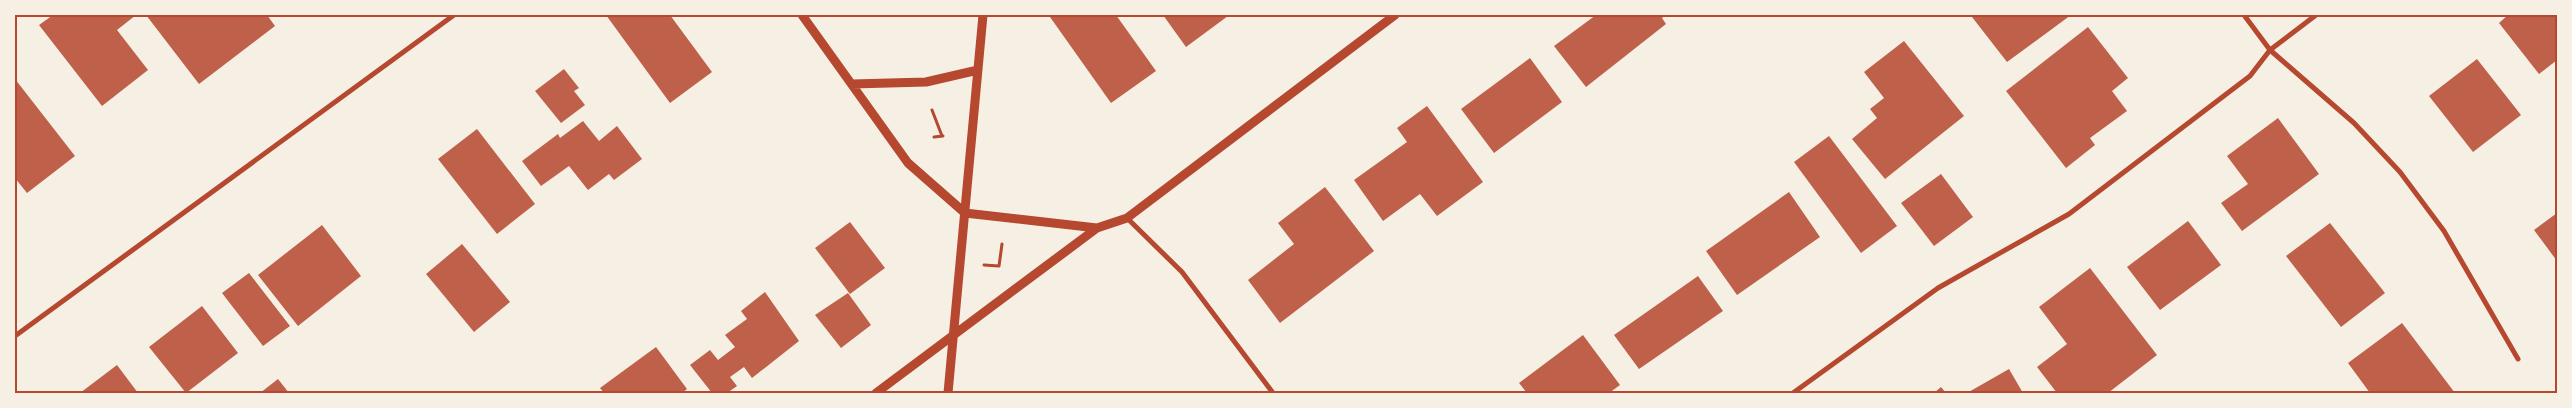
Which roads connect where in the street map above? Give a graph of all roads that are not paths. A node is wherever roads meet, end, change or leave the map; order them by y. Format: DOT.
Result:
graph roads {
  1 [pos="454,15"];
  2 [pos="802,15"];
  3 [pos="983,15"];
  4 [pos="1396,15"];
  5 [pos="2244,15"];
  6 [pos="2316,15"];
  7 [pos="2270,50"];
  8 [pos="978,70"];
  9 [pos="852,84"];
  10 [pos="965,213"];
  11 [pos="1127,218"];
  12 [pos="1097,228"];
  13 [pos="953,335"];
  14 [pos="15,336"];
  15 [pos="2518,359"];
  16 [pos="876,393"];
  17 [pos="948,393"];
  18 [pos="1272,393"];
  19 [pos="1793,393"];
  1 -- 14 [label="street"];
  2 -- 9 [label="street"];
  3 -- 8 [label="street"];
  4 -- 11 [label="street"];
  5 -- 7 [label="street"];
  6 -- 7 [label="street"];
  7 -- 15 [label="street"];
  7 -- 19 [label="street"];
  8 -- 9 [label="street"];
  8 -- 10 [label="street"];
  9 -- 10 [label="street"];
  10 -- 12 [label="street"];
  10 -- 13 [label="street"];
  11 -- 12 [label="street"];
  11 -- 18 [label="street"];
  12 -- 13 [label="street"];
  13 -- 16 [label="street"];
  13 -- 17 [label="street"];
}
